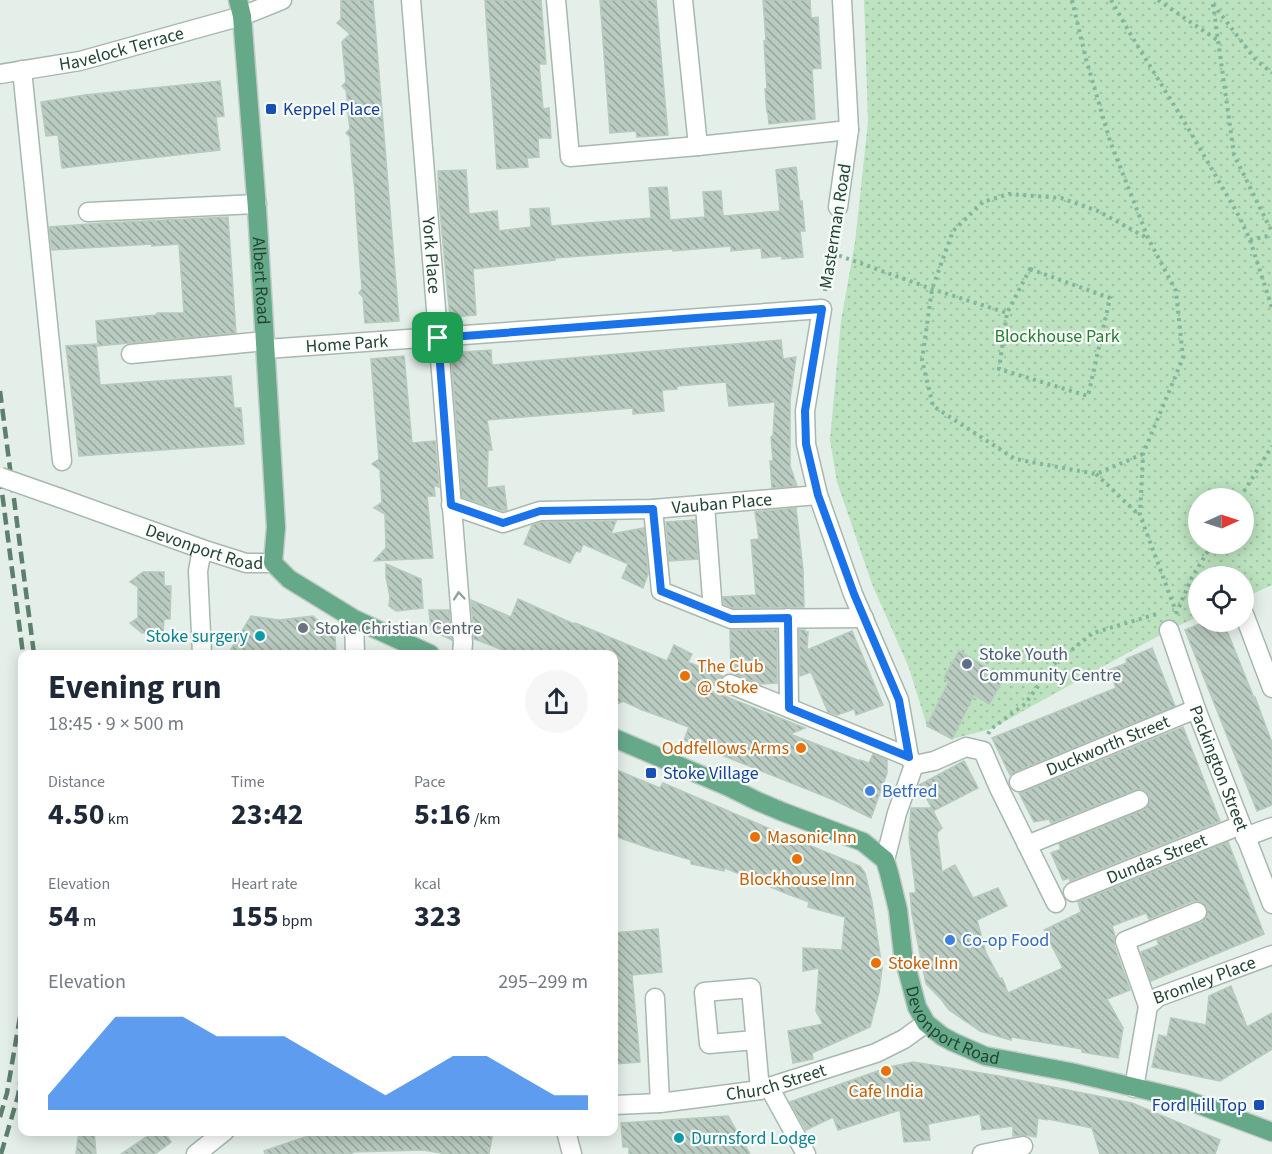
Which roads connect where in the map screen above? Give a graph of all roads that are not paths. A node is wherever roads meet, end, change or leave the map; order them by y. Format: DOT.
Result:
graph roads {
  1 [pos="282,0"];
  2 [pos="411,0"];
  3 [pos="556,0"];
  4 [pos="683,0"];
  5 [pos="843,0"];
  6 [pos="240,8"];
  7 [pos="10,72"];
  8 [pos="849,130"];
  9 [pos="698,146"];
  10 [pos="257,204"];
  11 [pos="838,207"];
  12 [pos="88,212"];
  13 [pos="822,309"];
  14 [pos="438,338"];
  15 [pos="265,345"];
  16 [pos="131,354"];
  17 [pos="62,461"];
  18 [pos="0,477"];
  19 [pos="818,495"];
  20 [pos="451,505"];
  21 [pos="705,505"];
  22 [pos="653,509"];
  23 [pos="202,549"];
  24 [pos="273,562"];
  25 [pos="713,612"];
  26 [pos="788,618"];
  27 [pos="864,618"];
  28 [pos="354,619"];
  29 [pos="1169,630"];
  30 [pos="1251,632"];
  31 [pos="202,650"];
  32 [pos="355,650"];
  33 [pos="421,650"];
  34 [pos="463,650"];
  35 [pos="730,684"];
  36 [pos="1272,688"];
  37 [pos="789,708"];
  38 [pos="1196,709"];
  39 [pos="618,740"];
  40 [pos="911,761"];
  41 [pos="1019,782"];
  42 [pos="1139,800"];
  43 [pos="1272,826"];
  44 [pos="1243,831"];
  45 [pos="1027,845"];
  46 [pos="885,860"];
  47 [pos="1072,892"];
  48 [pos="1056,903"];
  49 [pos="1272,904"];
  50 [pos="1197,912"];
  51 [pos="1272,955"];
  52 [pos="656,998"];
  53 [pos="1148,1006"];
  54 [pos="926,1023"];
  55 [pos="756,1040"];
  56 [pos="765,1088"];
  57 [pos="1134,1088"];
  58 [pos="660,1103"];
  59 [pos="618,1106"];
  60 [pos="1272,1132"];
  61 [pos="219,1136"];
  62 [pos="567,1136"];
  63 [pos="1023,1146"];
  64 [pos="196,1154"];
  65 [pos="572,1154"];
  66 [pos="806,1154"];
  67 [pos="982,1154"];
  1 -- 6 [label="street"];
  2 -- 14 [label="street, York Place"];
  3 -- 9 [label="street"];
  4 -- 9 [label="street"];
  5 -- 8 [label="street, Masterman Road"];
  6 -- 7 [label="street, Havelock Terrace"];
  6 -- 10 [label="main road, Albert Road"];
  7 -- 17 [label="street"];
  8 -- 9 [label="street"];
  8 -- 11 [label="street, Masterman Road"];
  10 -- 12 [label="street"];
  10 -- 15 [label="main road, Albert Road"];
  13 -- 14 [label="street, Home Park"];
  13 -- 19 [label="street, Masterman Road"];
  14 -- 15 [label="street, Home Park"];
  14 -- 20 [label="street, York Place"];
  15 -- 16 [label="street, Home Park"];
  15 -- 24 [label="main road, Albert Road"];
  18 -- 23 [label="street, Devonport Road, bridge"];
  19 -- 21 [label="street, Vauban Place"];
  19 -- 27 [label="street, Masterman Road"];
  20 -- 22 [label="street, Vauban Place"];
  34 -- 20 [label="street, York Place, one-way"];
  21 -- 22 [label="street, Vauban Place"];
  21 -- 25 [label="street"];
  22 -- 25 [label="street"];
  23 -- 24 [label="street, Devonport Road"];
  23 -- 31 [label="street"];
  24 -- 28 [label="main road, Devonport Road"];
  25 -- 26 [label="street"];
  26 -- 27 [label="street"];
  26 -- 37 [label="street"];
  27 -- 40 [label="street, Masterman Road"];
  28 -- 32 [label="street"];
  28 -- 33 [label="main road, Devonport Road"];
  29 -- 38 [label="street, Packington Street"];
  30 -- 36 [label="street"];
  35 -- 37 [label="street"];
  37 -- 40 [label="street"];
  38 -- 41 [label="street, Duckworth Street"];
  38 -- 44 [label="street, Packington Street"];
  39 -- 46 [label="main road"];
  40 -- 45 [label="street"];
  40 -- 46 [label="street, Masterman Road"];
  42 -- 45 [label="street"];
  43 -- 44 [label="street, Dundas Street"];
  44 -- 47 [label="street, Dundas Street"];
  44 -- 49 [label="street, Packington Street"];
  45 -- 48 [label="street"];
  46 -- 54 [label="main road, Devonport Road"];
  50 -- 53 [label="street"];
  51 -- 53 [label="street, Bromley Place"];
  52 -- 58 [label="street"];
  53 -- 57 [label="street, Bromley Place"];
  54 -- 56 [label="street, Church Street"];
  54 -- 57 [label="main road, Devonport Road"];
  55 -- 56 [label="street"];
  56 -- 58 [label="street, Church Street"];
  56 -- 66 [label="street"];
  57 -- 60 [label="main road, Devonport Road"];
  58 -- 59 [label="street, Church Street"];
  61 -- 64 [label="street"];
  62 -- 65 [label="street"];
  63 -- 67 [label="street"];
}
